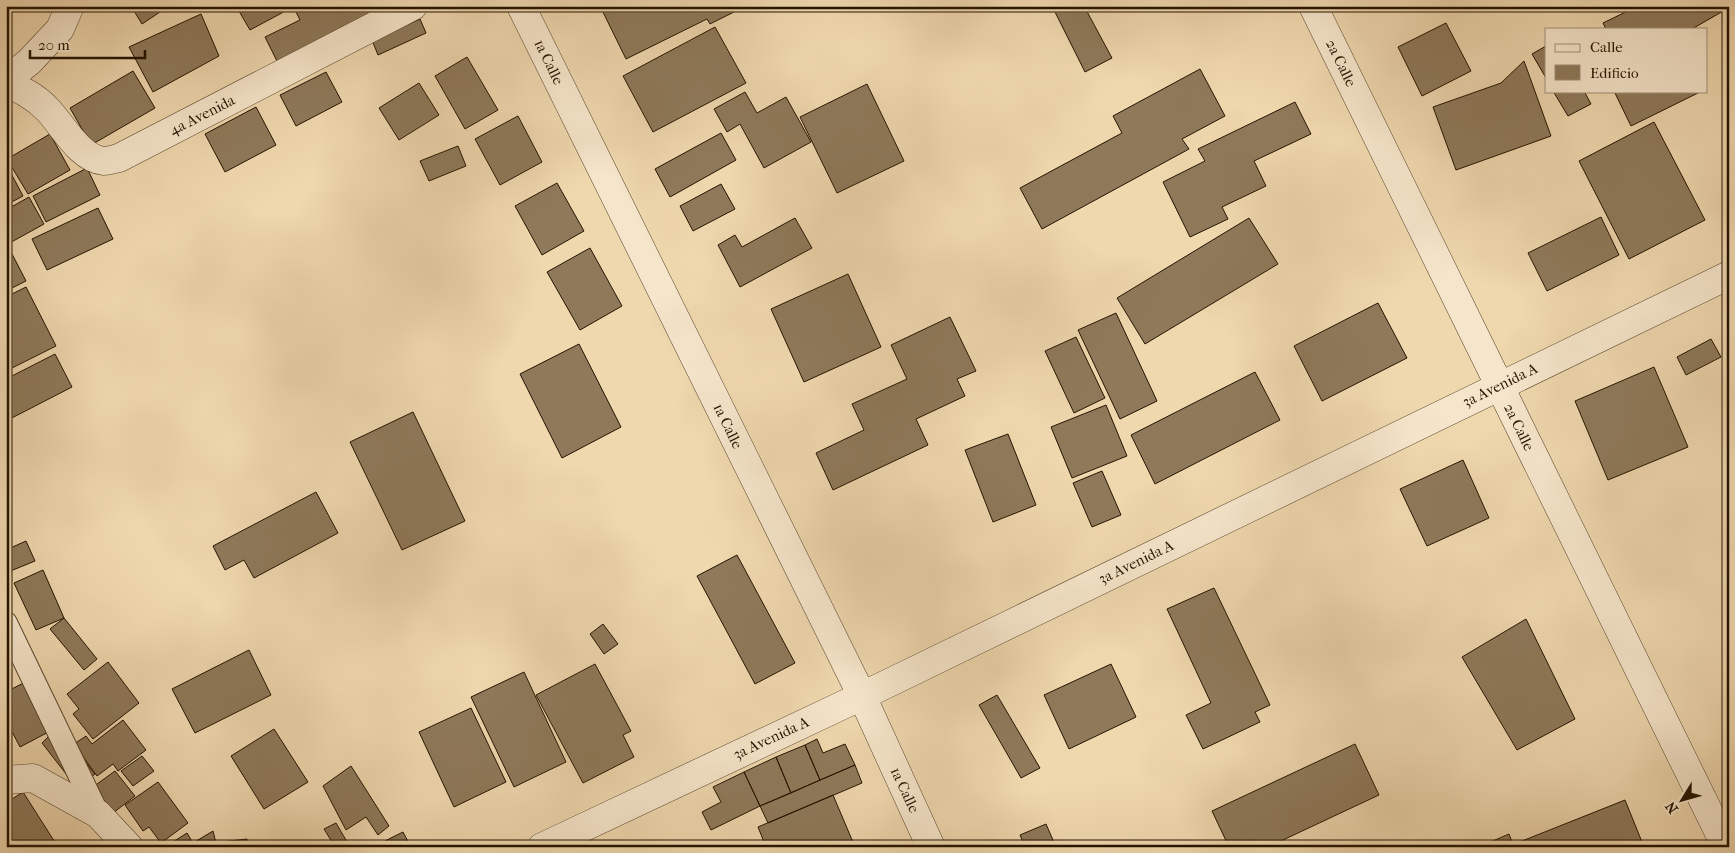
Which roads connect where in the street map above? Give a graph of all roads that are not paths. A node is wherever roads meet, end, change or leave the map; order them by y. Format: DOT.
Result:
graph roads {
  1 [pos="70,6"];
  2 [pos="413,6"];
  3 [pos="521,6"];
  4 [pos="1313,6"];
  5 [pos="6,81"];
  6 [pos="1729,274"];
  7 [pos="1499,385"];
  8 [pos="6,623"];
  9 [pos="862,696"];
  10 [pos="6,780"];
  11 [pos="98,814"];
  12 [pos="129,847"];
  13 [pos="542,847"];
  14 [pos="931,847"];
  15 [pos="1726,847"];
  1 -- 5 [label="street, 4a Avenida"];
  2 -- 5 [label="street, 4a Avenida"];
  3 -- 9 [label="street, 1a Calle"];
  4 -- 7 [label="street, 2a Calle"];
  6 -- 7 [label="street, 3a Avenida A"];
  7 -- 9 [label="street, 3a Avenida A"];
  7 -- 15 [label="street, 2a Calle"];
  8 -- 11 [label="lane"];
  9 -- 13 [label="street, 3a Avenida A"];
  9 -- 14 [label="street, 1a Calle"];
  10 -- 11 [label="street"];
  11 -- 12 [label="street"];
}
